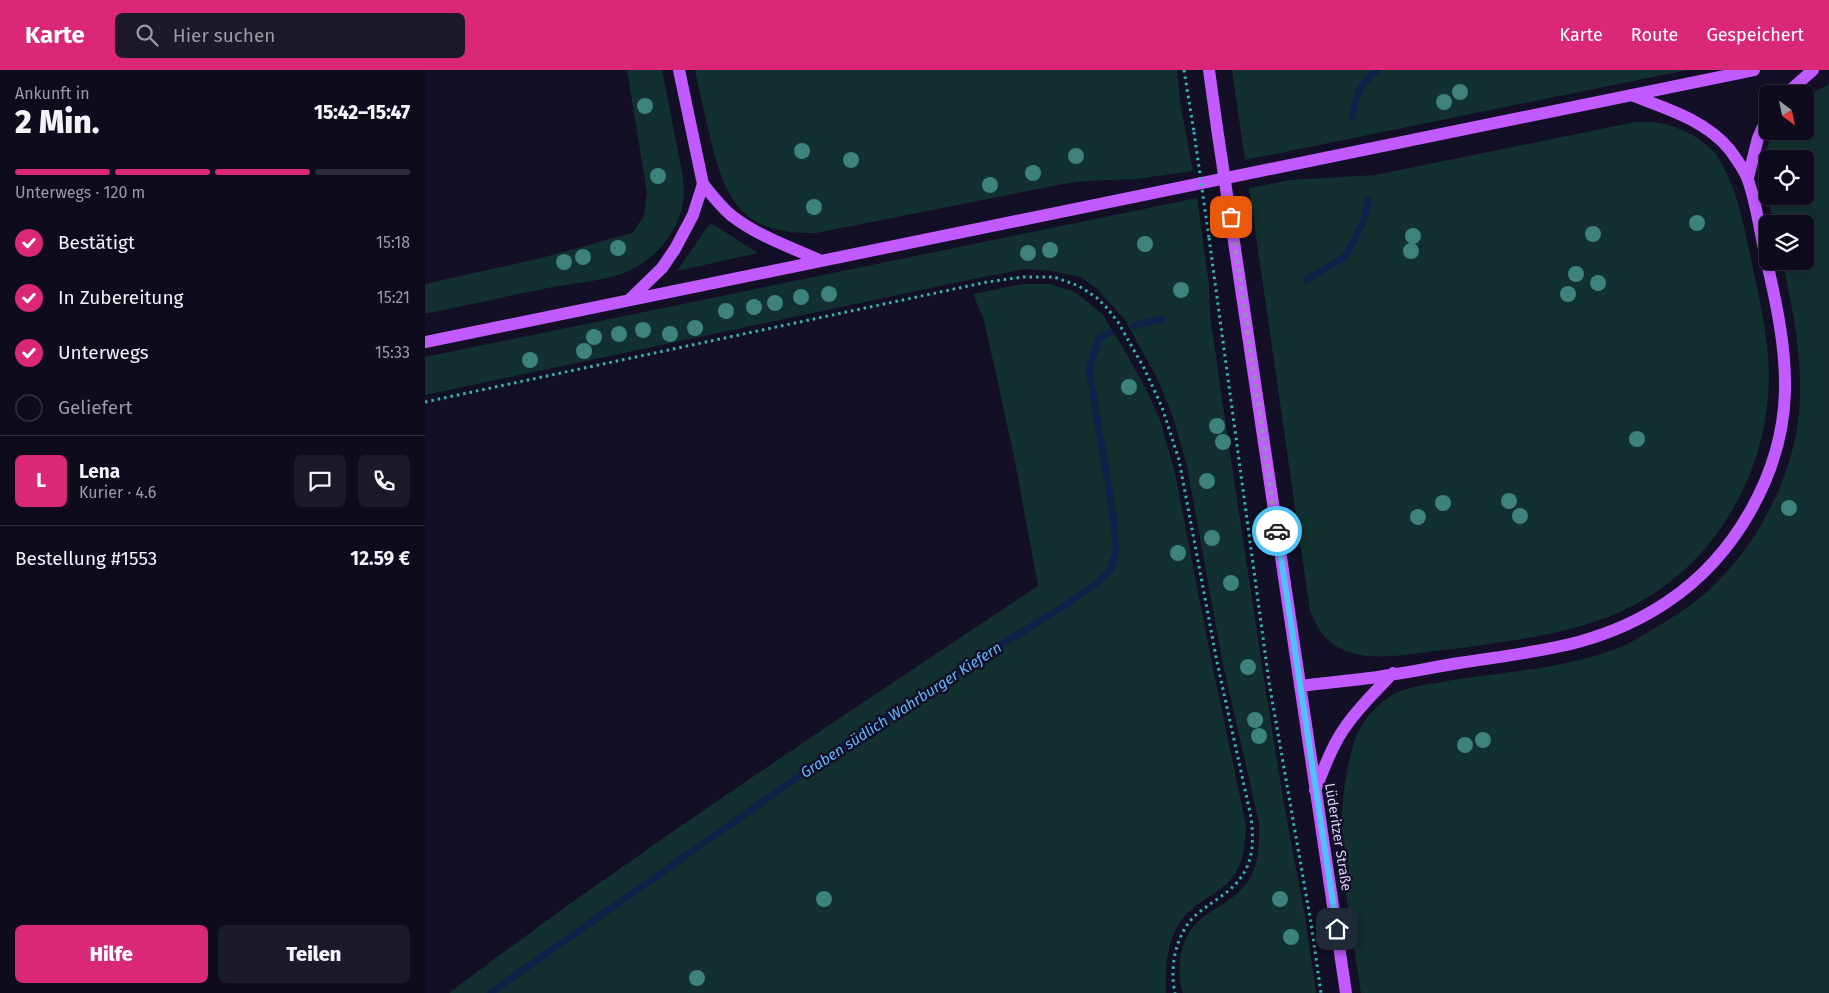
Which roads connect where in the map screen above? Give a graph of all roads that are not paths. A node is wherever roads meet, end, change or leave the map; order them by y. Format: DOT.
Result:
graph roads {
  1 [pos="679,70"];
  2 [pos="1209,70"];
  3 [pos="1754,70"];
  4 [pos="1813,70"];
  5 [pos="1796,85"];
  6 [pos="1631,95"];
  7 [pos="1759,136"];
  8 [pos="1748,178"];
  9 [pos="703,184"];
  10 [pos="819,260"];
  11 [pos="629,300"];
  12 [pos="425,342"];
  13 [pos="1393,673"];
  14 [pos="1300,686"];
  15 [pos="1315,790"];
  16 [pos="1346,993"];
  1 -- 9 [label="main road"];
  2 -- 14 [label="main road, Lüderitzer Straße, bridge"];
  3 -- 6 [label="main road"];
  4 -- 5 [label="main road"];
  6 -- 8 [label="main road"];
  6 -- 10 [label="main road"];
  7 -- 8 [label="main road"];
  8 -- 13 [label="main road"];
  9 -- 10 [label="main road"];
  9 -- 11 [label="main road"];
  10 -- 11 [label="main road"];
  11 -- 12 [label="main road"];
  13 -- 14 [label="main road"];
  13 -- 15 [label="main road"];
  14 -- 15 [label="main road, Lüderitzer Straße"];
  15 -- 16 [label="main road, Lüderitzer Straße"];
}
